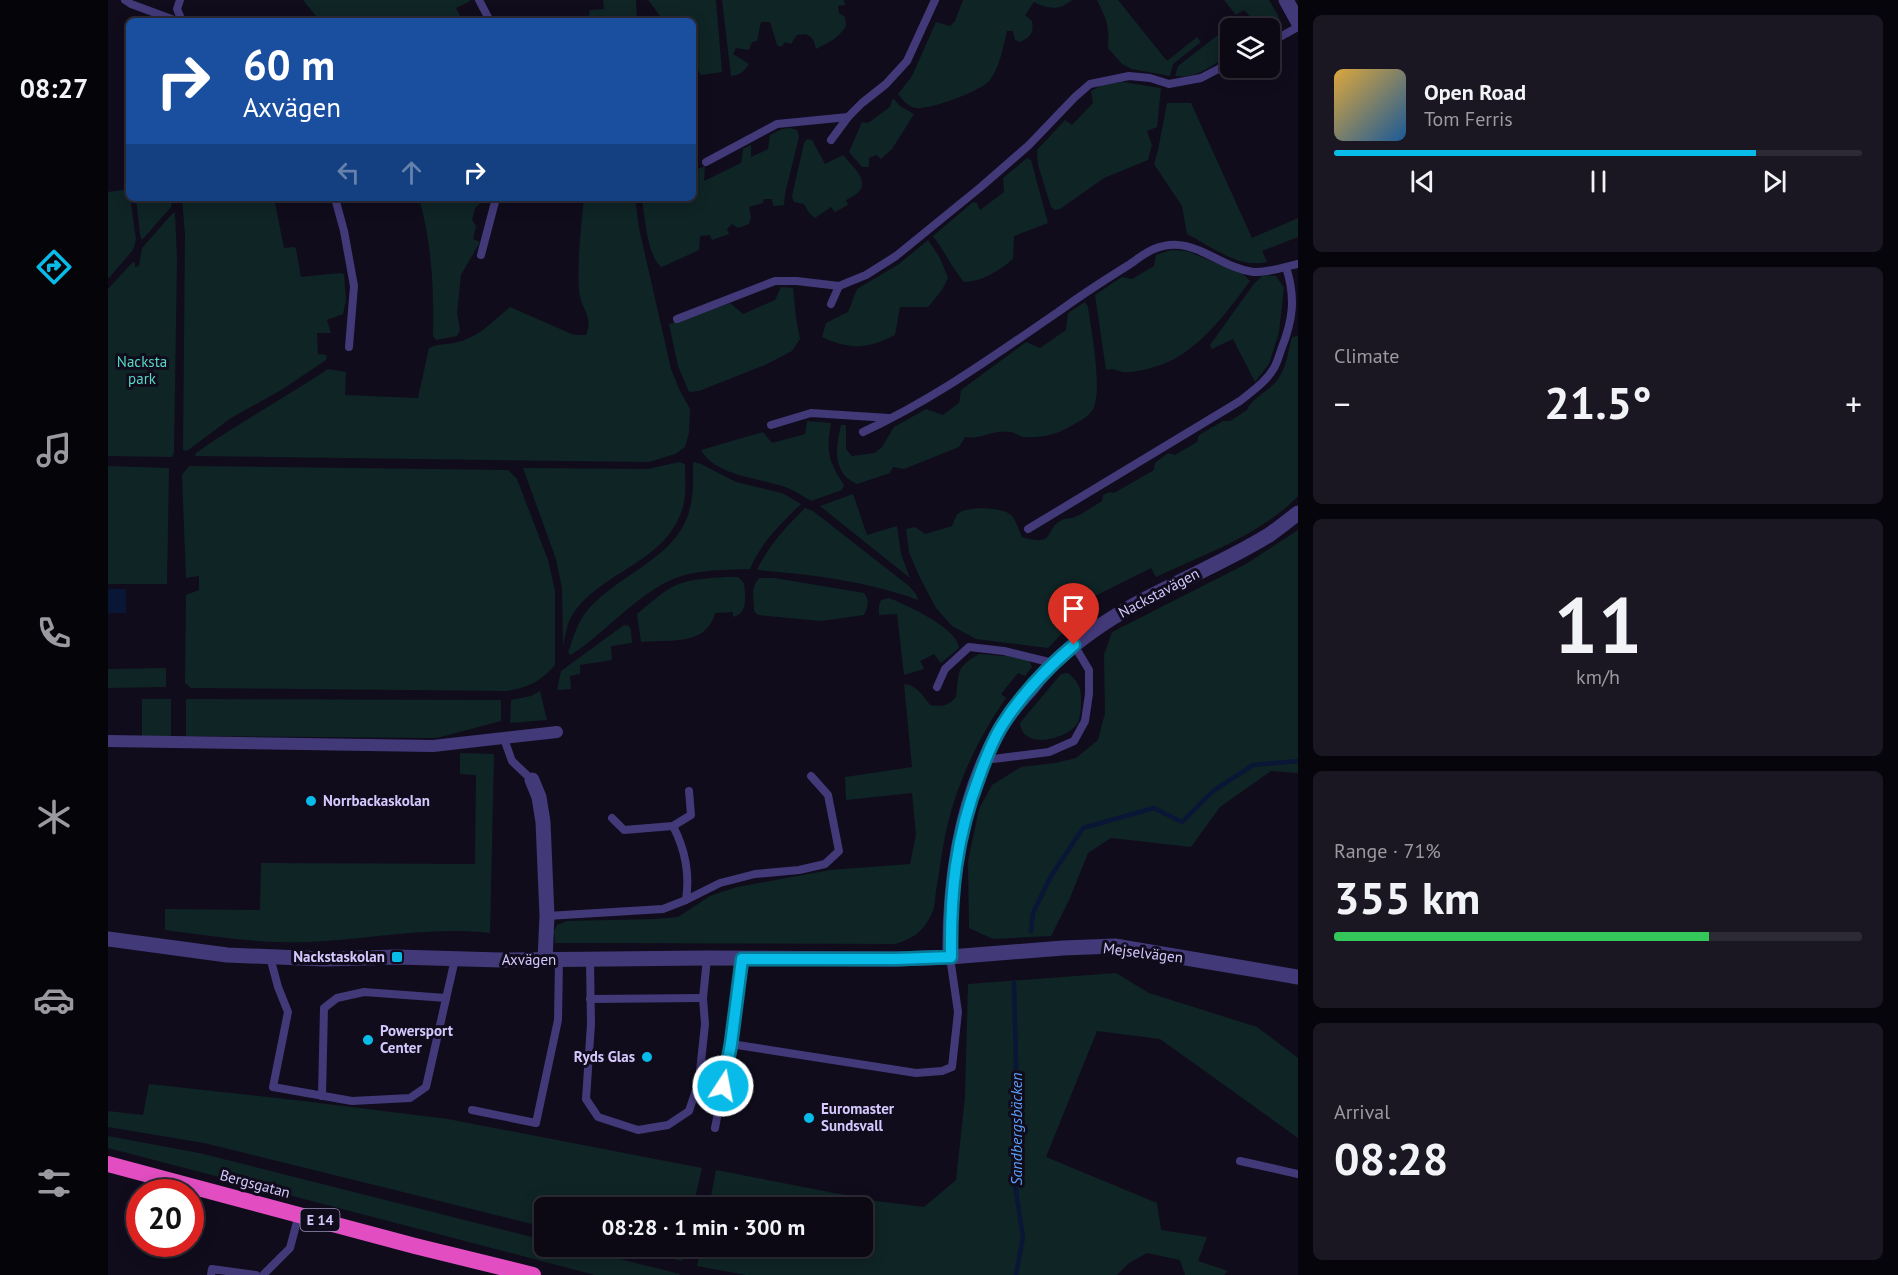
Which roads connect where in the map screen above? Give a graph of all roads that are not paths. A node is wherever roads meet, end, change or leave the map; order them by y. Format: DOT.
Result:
graph roads {
  1 [pos="125,0"];
  2 [pos="180,0"];
  3 [pos="479,0"];
  4 [pos="935,0"];
  5 [pos="1286,0"];
  6 [pos="172,18"];
  7 [pos="179,18"];
  8 [pos="488,18"];
  9 [pos="1298,22"];
  10 [pos="1298,27"];
  11 [pos="1280,37"];
  12 [pos="1220,68"];
  13 [pos="848,117"];
  14 [pos="831,140"];
  15 [pos="706,162"];
  16 [pos="336,201"];
  17 [pos="495,201"];
  18 [pos="481,255"];
  19 [pos="1298,264"];
  20 [pos="1286,267"];
  21 [pos="839,286"];
  22 [pos="831,304"];
  23 [pos="677,319"];
  24 [pos="350,347"];
  25 [pos="892,418"];
  26 [pos="771,425"];
  27 [pos="863,432"];
  28 [pos="1298,513"];
  29 [pos="1028,529"];
  30 [pos="1074,645"];
  31 [pos="1053,663"];
  32 [pos="937,687"];
  33 [pos="557,732"];
  34 [pos="504,739"];
  35 [pos="108,741"];
  36 [pos="985,760"];
  37 [pos="811,776"];
  38 [pos="532,780"];
  39 [pos="689,791"];
  40 [pos="612,818"];
  41 [pos="673,826"];
  42 [pos="686,900"];
  43 [pos="547,916"];
  44 [pos="108,939"];
  45 [pos="270,957"];
  46 [pos="951,957"];
  47 [pos="707,958"];
  48 [pos="455,959"];
  49 [pos="742,959"];
  50 [pos="552,960"];
  51 [pos="590,960"];
  52 [pos="1298,977"];
  53 [pos="446,998"];
  54 [pos="703,998"];
  55 [pos="590,999"];
  56 [pos="731,1044"];
  57 [pos="322,1096"];
  58 [pos="472,1110"];
  59 [pos="715,1128"];
  60 [pos="1240,1161"];
  61 [pos="108,1164"];
  62 [pos="1298,1174"];
  63 [pos="299,1214"];
  64 [pos="211,1275"];
  65 [pos="256,1275"];
  66 [pos="263,1275"];
  67 [pos="533,1275"];
  1 -- 6 [label="lane"];
  2 -- 7 [label="lane"];
  3 -- 8 [label="lane"];
  4 -- 13 [label="lane"];
  5 -- 9 [label="street"];
  10 -- 11 [label="lane"];
  12 -- 21 [label="lane"];
  13 -- 14 [label="lane"];
  13 -- 15 [label="lane"];
  16 -- 24 [label="lane"];
  17 -- 18 [label="lane"];
  19 -- 20 [label="lane"];
  20 -- 25 [label="lane"];
  20 -- 29 [label="lane"];
  21 -- 22 [label="lane"];
  21 -- 23 [label="lane"];
  25 -- 26 [label="lane"];
  25 -- 27 [label="lane"];
  28 -- 30 [label="street, Nackstavägen"];
  30 -- 31 [label="street, Nackstavägen"];
  30 -- 36 [label="lane"];
  31 -- 32 [label="lane"];
  31 -- 36 [label="street, Nackstavägen"];
  33 -- 34 [label="street"];
  34 -- 35 [label="street"];
  34 -- 38 [label="lane"];
  36 -- 46 [label="street, Nackstavägen"];
  37 -- 42 [label="lane"];
  38 -- 43 [label="street"];
  39 -- 41 [label="lane"];
  40 -- 41 [label="lane"];
  41 -- 42 [label="lane"];
  42 -- 43 [label="lane"];
  43 -- 50 [label="street"];
  44 -- 45 [label="street, Axvägen"];
  45 -- 48 [label="street, Axvägen"];
  45 -- 57 [label="lane"];
  46 -- 49 [label="street, Axvägen"];
  46 -- 52 [label="street, Mejselvägen"];
  46 -- 56 [label="lane"];
  47 -- 49 [label="street, Axvägen"];
  47 -- 51 [label="street, Axvägen"];
  47 -- 54 [label="lane"];
  48 -- 50 [label="street, Axvägen"];
  48 -- 53 [label="lane"];
  49 -- 56 [label="lane"];
  50 -- 51 [label="street, Axvägen"];
  50 -- 58 [label="lane"];
  51 -- 55 [label="lane"];
  53 -- 57 [label="lane"];
  53 -- 57 [label="lane"];
  54 -- 55 [label="lane"];
  54 -- 55 [label="lane"];
  56 -- 59 [label="lane"];
  60 -- 62 [label="lane"];
  61 -- 63 [label="highway, Bergsgatan / E 14"];
  63 -- 66 [label="lane"];
  63 -- 67 [label="highway, Bergsgatan / E 14"];
  64 -- 65 [label="lane"];
}
